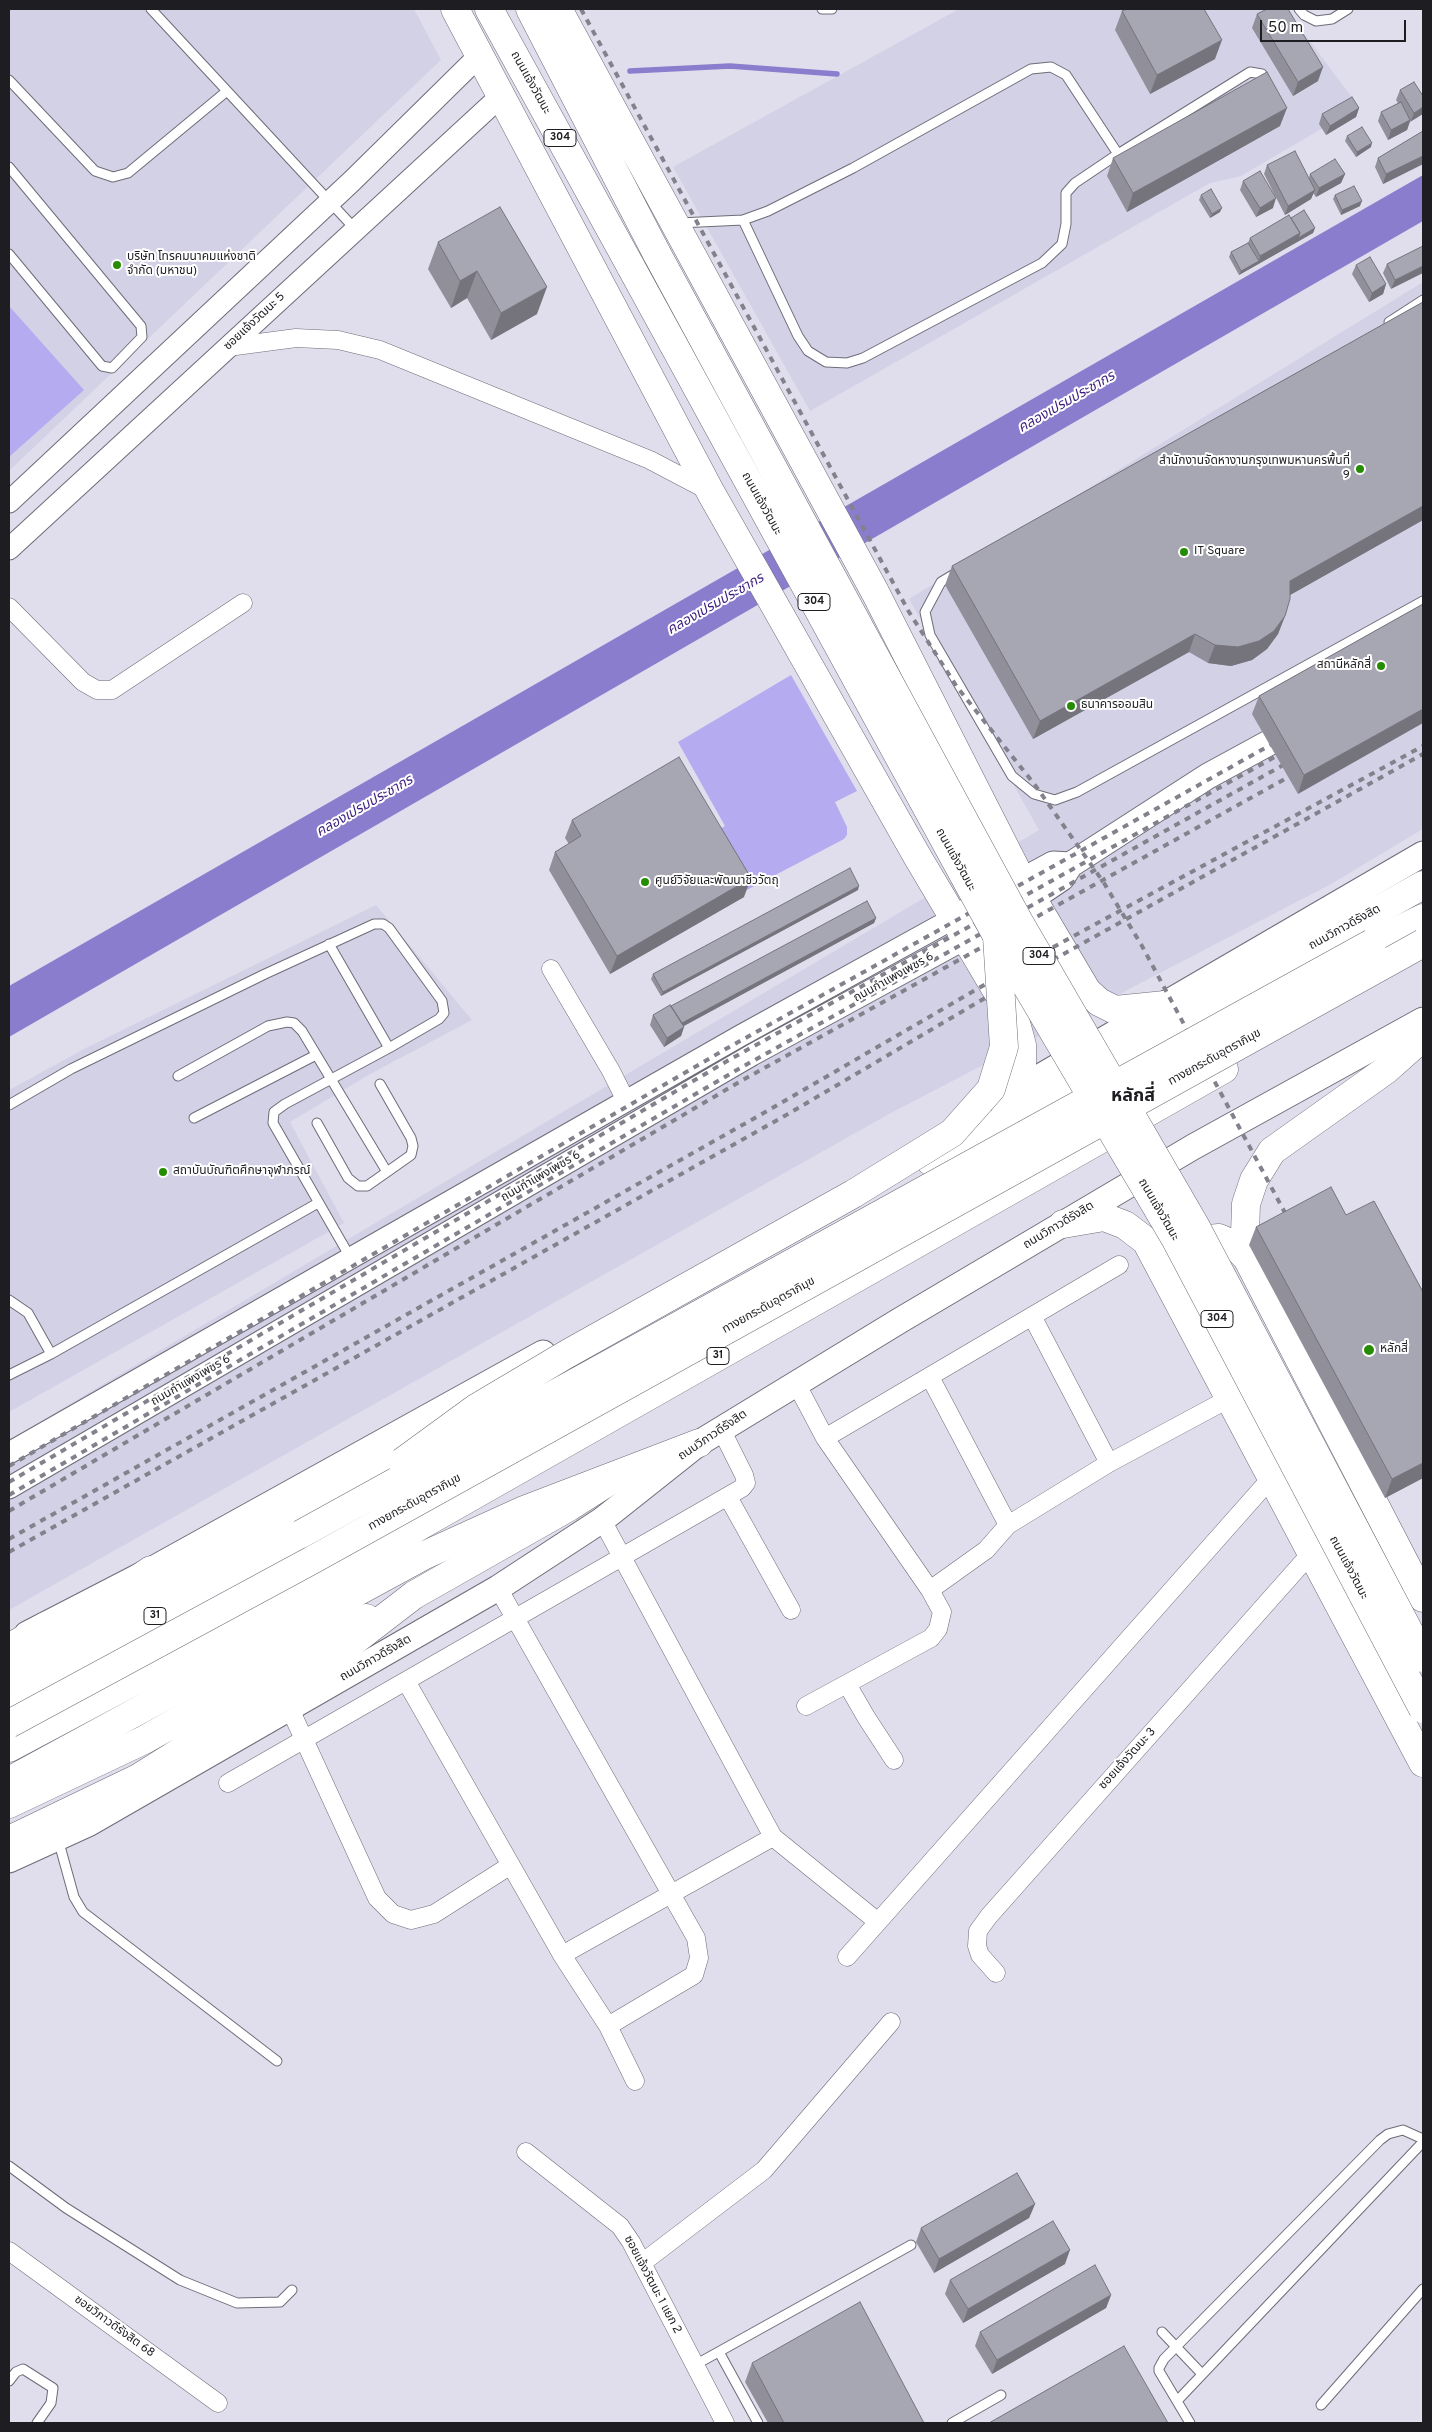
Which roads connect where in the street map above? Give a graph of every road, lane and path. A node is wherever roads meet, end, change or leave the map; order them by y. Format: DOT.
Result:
graph roads {
  1 [pos="151,9"];
  2 [pos="454,9"];
  3 [pos="489,9"];
  4 [pos="530,9"];
  5 [pos="558,9"];
  6 [pos="822,9"];
  7 [pos="832,9"];
  8 [pos="1299,9"];
  9 [pos="1348,9"];
  10 [pos="480,55"];
  11 [pos="9,80"];
  12 [pos="227,91"];
  13 [pos="502,95"];
  14 [pos="1274,96"];
  15 [pos="1118,154"];
  16 [pos="9,167"];
  17 [pos="330,202"];
  18 [pos="744,220"];
  19 [pos="675,223"];
  20 [pos="356,230"];
  21 [pos="9,254"];
  22 [pos="1423,300"];
  23 [pos="1382,326"];
  24 [pos="228,347"];
  25 [pos="711,493"];
  26 [pos="9,502"];
  27 [pos="9,549"];
  28 [pos="967,567"];
  29 [pos="1423,601"];
  30 [pos="243,602"];
  31 [pos="9,607"];
  32 [pos="1320,716"];
  33 [pos="988,814"];
  34 [pos="1423,854"];
  35 [pos="917,856"];
  36 [pos="1423,885"];
  37 [pos="1028,890"];
  38 [pos="1423,918"];
  39 [pos="959,928"];
  40 [pos="997,936"];
  41 [pos="1423,943"];
  42 [pos="329,944"];
  43 [pos="1423,957"];
  44 [pos="551,970"];
  45 [pos="1165,1006"];
  46 [pos="1423,1020"];
  47 [pos="1423,1038"];
  48 [pos="389,1048"];
  49 [pos="316,1055"];
  50 [pos="178,1076"];
  51 [pos="330,1079"];
  52 [pos="380,1084"];
  53 [pos="1009,1095"];
  54 [pos="626,1100"];
  55 [pos="9,1105"];
  56 [pos="194,1118"];
  57 [pos="318,1123"];
  58 [pos="387,1172"];
  59 [pos="318,1203"];
  60 [pos="1062,1224"];
  61 [pos="350,1257"];
  62 [pos="1247,1258"];
  63 [pos="1119,1265"];
  64 [pos="1169,1282"];
  65 [pos="9,1300"];
  66 [pos="1032,1316"];
  67 [pos="51,1354"];
  68 [pos="9,1375"];
  69 [pos="930,1377"];
  70 [pos="796,1383"];
  71 [pos="1230,1398"];
  72 [pos="86,1408"];
  73 [pos="101,1434"];
  74 [pos="710,1436"];
  75 [pos="825,1438"];
  76 [pos="9,1453"];
  77 [pos="1109,1463"];
  78 [pos="619,1474"];
  79 [pos="1272,1477"];
  80 [pos="9,1488"];
  81 [pos="728,1497"];
  82 [pos="602,1520"];
  83 [pos="1008,1525"];
  84 [pos="301,1534"];
  85 [pos="1312,1552"];
  86 [pos="622,1558"];
  87 [pos="151,1570"];
  88 [pos="498,1588"];
  89 [pos="930,1590"];
  90 [pos="414,1594"];
  91 [pos="1423,1598"];
  92 [pos="791,1610"];
  93 [pos="515,1619"];
  94 [pos="46,1626"];
  95 [pos="9,1641"];
  96 [pos="9,1648"];
  97 [pos="1423,1658"];
  98 [pos="9,1672"];
  99 [pos="406,1681"];
  100 [pos="847,1684"];
  101 [pos="9,1698"];
  102 [pos="806,1706"];
  103 [pos="290,1708"];
  104 [pos="1423,1709"];
  105 [pos="9,1724"];
  106 [pos="305,1739"];
  107 [pos="9,1748"];
  108 [pos="894,1760"];
  109 [pos="1423,1763"];
  110 [pos="9,1781"];
  111 [pos="228,1783"];
  112 [pos="9,1804"];
  113 [pos="773,1837"];
  114 [pos="58,1838"];
  115 [pos="9,1840"];
  116 [pos="9,1860"];
  117 [pos="511,1865"];
  118 [pos="671,1895"];
  119 [pos="878,1922"];
  120 [pos="562,1955"];
  121 [pos="847,1957"];
  122 [pos="996,1973"];
  123 [pos="891,2022"];
  124 [pos="608,2026"];
  125 [pos="277,2061"];
  126 [pos="635,2081"];
  127 [pos="1423,2140"];
  128 [pos="526,2152"];
  129 [pos="9,2166"];
  130 [pos="911,2245"];
  131 [pos="9,2251"];
  132 [pos="642,2263"];
  133 [pos="1423,2289"];
  134 [pos="292,2290"];
  135 [pos="1162,2332"];
  136 [pos="1177,2347"];
  137 [pos="720,2352"];
  138 [pos="695,2365"];
  139 [pos="1202,2374"];
  140 [pos="9,2381"];
  141 [pos="1001,2395"];
  142 [pos="1177,2401"];
  143 [pos="218,2403"];
  144 [pos="1321,2405"];
  145 [pos="37,2423"];
  146 [pos="725,2423"];
  147 [pos="758,2423"];
  148 [pos="952,2423"];
  149 [pos="1190,2423"];
  1 -- 12 [label="lane"];
  2 -- 10 [label="main road"];
  3 -- 40 [label="main road, ถนนแจ้งวัฒนะ / 304, bridge"];
  4 -- 97 [label="main road, ถนนแจ้งวัฒนะ / 304, bridge"];
  5 -- 19 [label="main road"];
  6 -- 7 [label="lane"];
  8 -- 9 [label="lane"];
  10 -- 13 [label="main road"];
  10 -- 17 [label="street"];
  11 -- 12 [label="lane"];
  12 -- 17 [label="lane"];
  13 -- 20 [label="street, ซอยแจ้งวัฒนะ 5"];
  13 -- 25 [label="main road"];
  14 -- 15 [label="lane"];
  15 -- 18 [label="lane"];
  15 -- 18 [label="lane"];
  16 -- 21 [label="lane"];
  17 -- 20 [label="lane"];
  17 -- 26 [label="street"];
  18 -- 19 [label="lane"];
  19 -- 33 [label="main road"];
  20 -- 24 [label="street, ซอยแจ้งวัฒนะ 5"];
  22 -- 23 [label="lane"];
  24 -- 25 [label="street"];
  24 -- 27 [label="street, ซอยแจ้งวัฒนะ 5"];
  25 -- 35 [label="main road"];
  28 -- 29 [label="lane"];
  30 -- 31 [label="street"];
  32 -- 37 [label="main road, ถนนกำแพงเพชร 6"];
  33 -- 35 [label="main road"];
  33 -- 37 [label="main road"];
  34 -- 45 [label="main road, ถนนวิภาวดีรังสิต"];
  35 -- 39 [label="main road"];
  36 -- 98 [label="main road, ถนนวิภาวดีรังสิต / 31"];
  37 -- 39 [label="main road, ถนนกำแพงเพชร 6"];
  37 -- 45 [label="main road"];
  38 -- 84 [label="main road, ทางยกระดับอุตราภิมุข / 31, bridge"];
  39 -- 53 [label="main road"];
  39 -- 54 [label="street, ถนนกำแพงเพชร 6"];
  39 -- 73 [label="street, ถนนกำแพงเพชร 6"];
  40 -- 84 [label="main road, bridge"];
  40 -- 104 [label="main road, ถนนแจ้งวัฒนะ / 304, bridge"];
  41 -- 105 [label="main road, ทางยกระดับอุตราภิมุข / 31, bridge"];
  42 -- 48 [label="lane"];
  42 -- 48 [label="lane"];
  42 -- 55 [label="lane"];
  43 -- 107 [label="main road, 31"];
  44 -- 54 [label="street"];
  45 -- 53 [label="main road, ถนนวิภาวดีรังสิต"];
  46 -- 60 [label="main road, ถนนวิภาวดีรังสิต"];
  47 -- 62 [label="main road"];
  48 -- 51 [label="lane"];
  49 -- 50 [label="lane"];
  49 -- 51 [label="lane"];
  49 -- 56 [label="lane"];
  51 -- 58 [label="lane"];
  51 -- 59 [label="lane"];
  52 -- 58 [label="lane"];
  53 -- 87 [label="main road, ถนนวิภาวดีรังสิต"];
  54 -- 61 [label="street, ถนนกำแพงเพชร 6"];
  57 -- 58 [label="lane"];
  59 -- 61 [label="lane"];
  59 -- 67 [label="lane"];
  60 -- 64 [label="main road, ถนนแจ้งวัฒนะ"];
  60 -- 70 [label="main road, ถนนวิภาวดีรังสิต"];
  61 -- 72 [label="street, ถนนกำแพงเพชร 6"];
  62 -- 64 [label="main road"];
  62 -- 91 [label="main road"];
  63 -- 66 [label="street"];
  64 -- 71 [label="main road, ถนนแจ้งวัฒนะ"];
  65 -- 67 [label="lane"];
  66 -- 69 [label="street"];
  66 -- 77 [label="street"];
  67 -- 68 [label="lane"];
  69 -- 75 [label="street"];
  69 -- 83 [label="street"];
  70 -- 74 [label="main road, ถนนวิภาวดีรังสิต"];
  70 -- 75 [label="street"];
  71 -- 77 [label="street"];
  71 -- 79 [label="main road, ถนนแจ้งวัฒนะ"];
  72 -- 73 [label="street"];
  72 -- 76 [label="street, ถนนกำแพงเพชร 6"];
  73 -- 80 [label="street, ถนนกำแพงเพชร 6"];
  74 -- 78 [label="main road"];
  74 -- 81 [label="street"];
  74 -- 82 [label="main road, ถนนวิภาวดีรังสิต"];
  75 -- 89 [label="street"];
  77 -- 83 [label="street"];
  78 -- 90 [label="main road"];
  78 -- 110 [label="main road"];
  79 -- 85 [label="main road, ถนนแจ้งวัฒนะ"];
  79 -- 119 [label="street"];
  81 -- 86 [label="street"];
  81 -- 92 [label="street"];
  82 -- 86 [label="street"];
  82 -- 88 [label="main road, ถนนวิภาวดีรังสิต"];
  83 -- 89 [label="street"];
  84 -- 101 [label="main road, ทางยกระดับอุตราภิมุข / 31"];
  85 -- 109 [label="main road, ถนนแจ้งวัฒนะ"];
  85 -- 122 [label="street, ซอยแจ้งวัฒนะ 3"];
  86 -- 93 [label="street"];
  86 -- 113 [label="street"];
  87 -- 94 [label="main road, ถนนวิภาวดีรังสิต"];
  87 -- 98 [label="main road"];
  88 -- 93 [label="street"];
  88 -- 103 [label="main road, ถนนวิภาวดีรังสิต"];
  89 -- 100 [label="street"];
  90 -- 112 [label="main road"];
  90 -- 115 [label="main road"];
  93 -- 99 [label="street"];
  93 -- 118 [label="street"];
  94 -- 95 [label="main road, ถนนวิภาวดีรังสิต"];
  94 -- 96 [label="main road"];
  99 -- 106 [label="street"];
  99 -- 117 [label="street"];
  100 -- 102 [label="street"];
  100 -- 108 [label="street"];
  103 -- 106 [label="street"];
  103 -- 114 [label="main road, ถนนวิภาวดีรังสิต"];
  106 -- 111 [label="street"];
  106 -- 117 [label="street"];
  113 -- 118 [label="street"];
  113 -- 119 [label="street"];
  114 -- 116 [label="main road, ถนนวิภาวดีรังสิต"];
  114 -- 125 [label="lane"];
  117 -- 120 [label="street"];
  118 -- 120 [label="street"];
  118 -- 124 [label="street"];
  119 -- 121 [label="street"];
  120 -- 124 [label="street"];
  123 -- 132 [label="street"];
  124 -- 126 [label="street"];
  127 -- 136 [label="lane"];
  127 -- 139 [label="lane"];
  128 -- 132 [label="street, ซอยแจ้งวัฒนะ 1 แยก 2"];
  129 -- 134 [label="lane"];
  130 -- 137 [label="lane"];
  131 -- 143 [label="street, ซอยวิภาวดีรังสิต 68"];
  132 -- 138 [label="street, ซอยแจ้งวัฒนะ 1 แยก 2"];
  133 -- 144 [label="lane"];
  135 -- 136 [label="lane"];
  136 -- 139 [label="lane"];
  136 -- 142 [label="lane"];
  137 -- 138 [label="lane"];
  137 -- 147 [label="lane"];
  138 -- 146 [label="street, ซอยแจ้งวัฒนะ 1 แยก 2"];
  139 -- 142 [label="lane"];
  140 -- 145 [label="lane"];
  141 -- 148 [label="lane"];
  142 -- 149 [label="lane"];
}
